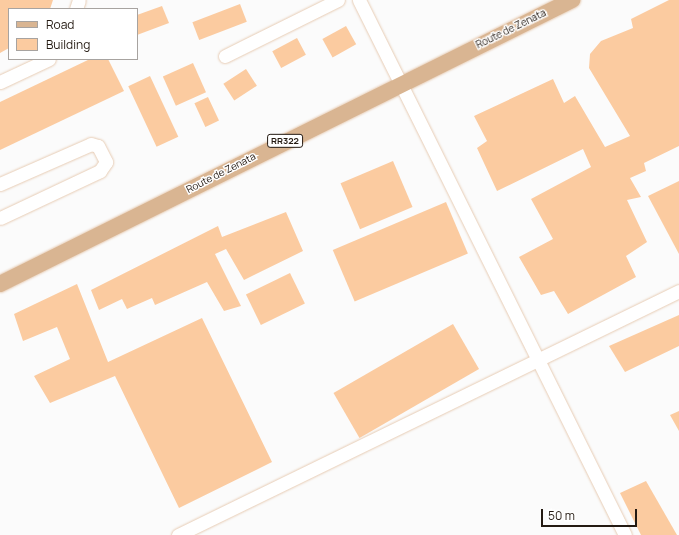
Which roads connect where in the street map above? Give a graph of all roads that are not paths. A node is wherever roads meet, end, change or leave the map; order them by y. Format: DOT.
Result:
graph roads {
  1 [pos="338,0"];
  2 [pos="359,0"];
  3 [pos="572,0"];
  4 [pos="225,56"];
  5 [pos="47,60"];
  6 [pos="0,82"];
  7 [pos="402,83"];
  8 [pos="0,184"];
  9 [pos="0,218"];
  10 [pos="0,284"];
  11 [pos="679,291"];
  12 [pos="537,359"];
  13 [pos="178,535"];
  14 [pos="625,535"];
  1 -- 4 [label="lane"];
  2 -- 7 [label="lane"];
  3 -- 7 [label="main road, Route de Zenata / RR322"];
  5 -- 6 [label="lane"];
  7 -- 10 [label="main road, Route de Zenata / RR322"];
  7 -- 12 [label="lane"];
  8 -- 9 [label="lane"];
  11 -- 12 [label="lane"];
  12 -- 13 [label="lane"];
  12 -- 14 [label="lane"];
}
